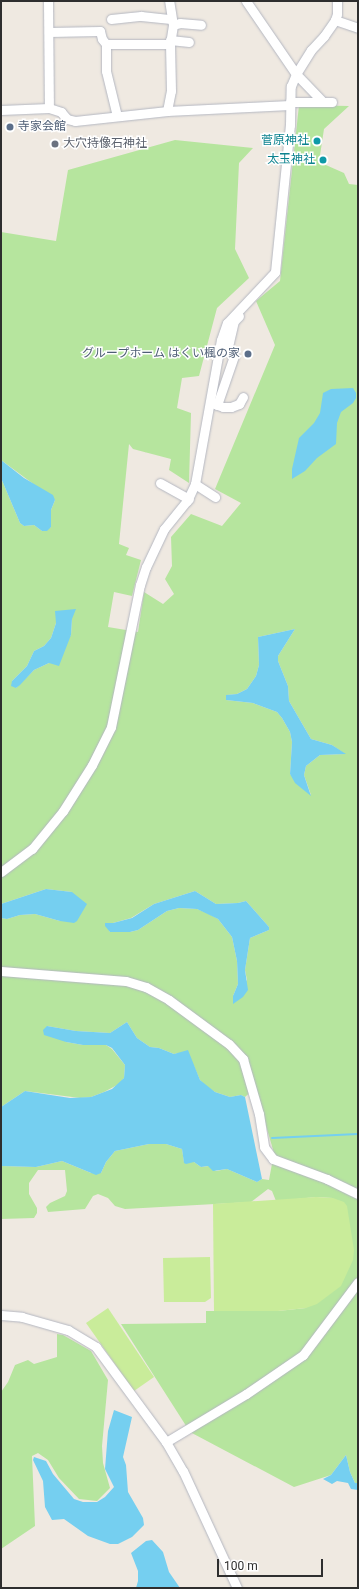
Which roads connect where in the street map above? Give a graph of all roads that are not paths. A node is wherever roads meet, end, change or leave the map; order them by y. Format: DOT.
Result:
graph roads {
  1 [pos="48,1"];
  2 [pos="169,1"];
  3 [pos="246,1"];
  4 [pos="337,1"];
  5 [pos="111,19"];
  6 [pos="335,20"];
  7 [pos="172,22"];
  8 [pos="200,25"];
  9 [pos="358,28"];
  10 [pos="48,32"];
  11 [pos="170,42"];
  12 [pos="189,42"];
  13 [pos="106,44"];
  14 [pos="296,74"];
  15 [pos="322,102"];
  16 [pos="332,102"];
  17 [pos="290,104"];
  18 [pos="49,108"];
  19 [pos="1,110"];
  20 [pos="167,111"];
  21 [pos="117,116"];
  22 [pos="247,301"];
  23 [pos="243,397"];
  24 [pos="213,404"];
  25 [pos="160,483"];
  26 [pos="195,484"];
  27 [pos="215,497"];
  28 [pos="189,499"];
  29 [pos="1,872"];
  30 [pos="1,971"];
  31 [pos="358,1194"];
  32 [pos="358,1282"];
  33 [pos="1,1315"];
  34 [pos="166,1442"];
  35 [pos="237,1588"];
  1 -- 10 [label="street"];
  2 -- 7 [label="street"];
  3 -- 14 [label="street"];
  4 -- 6 [label="street"];
  5 -- 7 [label="street"];
  6 -- 9 [label="street"];
  6 -- 14 [label="street"];
  7 -- 8 [label="street"];
  7 -- 11 [label="street"];
  10 -- 13 [label="street"];
  10 -- 18 [label="street"];
  11 -- 12 [label="street"];
  11 -- 13 [label="street"];
  11 -- 20 [label="street"];
  13 -- 21 [label="street"];
  14 -- 15 [label="street"];
  14 -- 17 [label="street"];
  15 -- 16 [label="street"];
  15 -- 17 [label="street"];
  17 -- 20 [label="street"];
  17 -- 22 [label="street"];
  18 -- 19 [label="street"];
  18 -- 21 [label="street"];
  20 -- 21 [label="street"];
  22 -- 24 [label="street"];
  22 -- 24 [label="street"];
  23 -- 24 [label="street"];
  24 -- 26 [label="street"];
  25 -- 28 [label="street"];
  26 -- 27 [label="street"];
  26 -- 28 [label="street"];
  28 -- 29 [label="street"];
  30 -- 31 [label="street"];
  32 -- 34 [label="street"];
  33 -- 34 [label="street"];
  34 -- 35 [label="street"];
}
